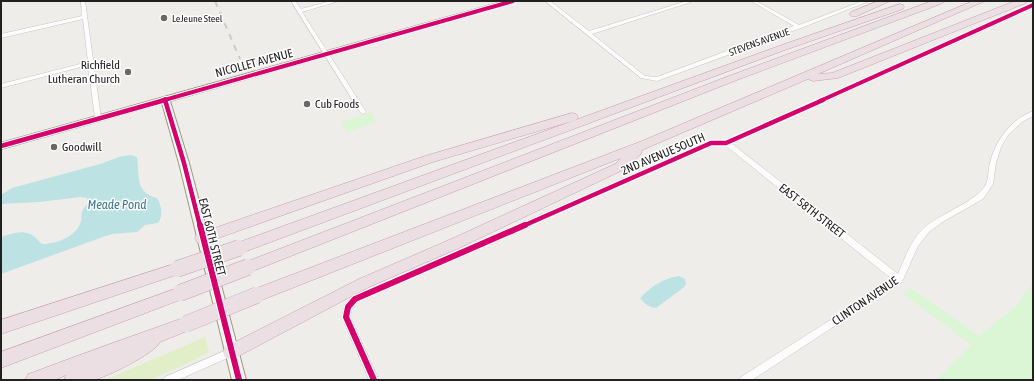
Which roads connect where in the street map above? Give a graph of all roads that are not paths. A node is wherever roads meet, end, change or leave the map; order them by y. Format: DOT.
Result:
graph roads {
  1 [pos="83,1"];
  2 [pos="293,1"];
  3 [pos="337,1"];
  4 [pos="513,1"];
  5 [pos="547,1"];
  6 [pos="692,1"];
  7 [pos="753,1"];
  8 [pos="867,1"];
  9 [pos="886,1"];
  10 [pos="917,1"];
  11 [pos="940,1"];
  12 [pos="981,1"];
  13 [pos="1023,1"];
  14 [pos="1033,5"];
  15 [pos="299,11"];
  16 [pos="86,17"];
  17 [pos="799,27"];
  18 [pos="589,34"];
  19 [pos="1,36"];
  20 [pos="327,54"];
  21 [pos="91,63"];
  22 [pos="801,78"];
  23 [pos="700,79"];
  24 [pos="1,86"];
  25 [pos="165,99"];
  26 [pos="632,104"];
  27 [pos="363,112"];
  28 [pos="1033,113"];
  29 [pos="98,118"];
  30 [pos="726,142"];
  31 [pos="646,144"];
  32 [pos="1,146"];
  33 [pos="202,238"];
  34 [pos="899,280"];
  35 [pos="1,327"];
  36 [pos="162,334"];
  37 [pos="231,352"];
  38 [pos="1,360"];
  39 [pos="34,380"];
  40 [pos="73,380"];
  41 [pos="168,380"];
  42 [pos="239,380"];
  43 [pos="374,380"];
  44 [pos="744,380"];
  1 -- 16 [label="street"];
  2 -- 15 [label="street"];
  3 -- 15 [label="street"];
  4 -- 20 [label="main road, NICOLLET AVENUE"];
  5 -- 18 [label="street"];
  6 -- 18 [label="street"];
  7 -- 17 [label="street"];
  8 -- 17 [label="street, STEVENS AVENUE"];
  9 -- 23 [label="highway"];
  10 -- 23 [label="highway"];
  11 -- 38 [label="highway, bridge"];
  12 -- 22 [label="highway"];
  13 -- 22 [label="highway"];
  14 -- 30 [label="street, 2ND AVENUE SOUTH"];
  15 -- 20 [label="street"];
  16 -- 19 [label="street"];
  16 -- 21 [label="street"];
  17 -- 18 [label="street, STEVENS AVENUE"];
  20 -- 25 [label="main road, NICOLLET AVENUE"];
  20 -- 27 [label="street"];
  21 -- 24 [label="street"];
  21 -- 29 [label="street"];
  22 -- 31 [label="highway"];
  23 -- 26 [label="highway"];
  25 -- 29 [label="main road, NICOLLET AVENUE"];
  25 -- 33 [label="main road, EAST 60TH STREET"];
  26 -- 33 [label="highway"];
  26 -- 35 [label="highway, bridge"];
  28 -- 34 [label="street, CLINTON AVENUE"];
  29 -- 32 [label="main road, NICOLLET AVENUE"];
  30 -- 34 [label="street, EAST 58TH STREET"];
  30 -- 43 [label="street, 2ND AVENUE SOUTH"];
  31 -- 36 [label="highway, bridge"];
  31 -- 37 [label="highway"];
  33 -- 37 [label="main road, EAST 60TH STREET"];
  34 -- 44 [label="street, CLINTON AVENUE"];
  36 -- 39 [label="highway"];
  36 -- 40 [label="highway"];
  37 -- 41 [label="street"];
  37 -- 42 [label="main road, EAST 60TH STREET"];
}
